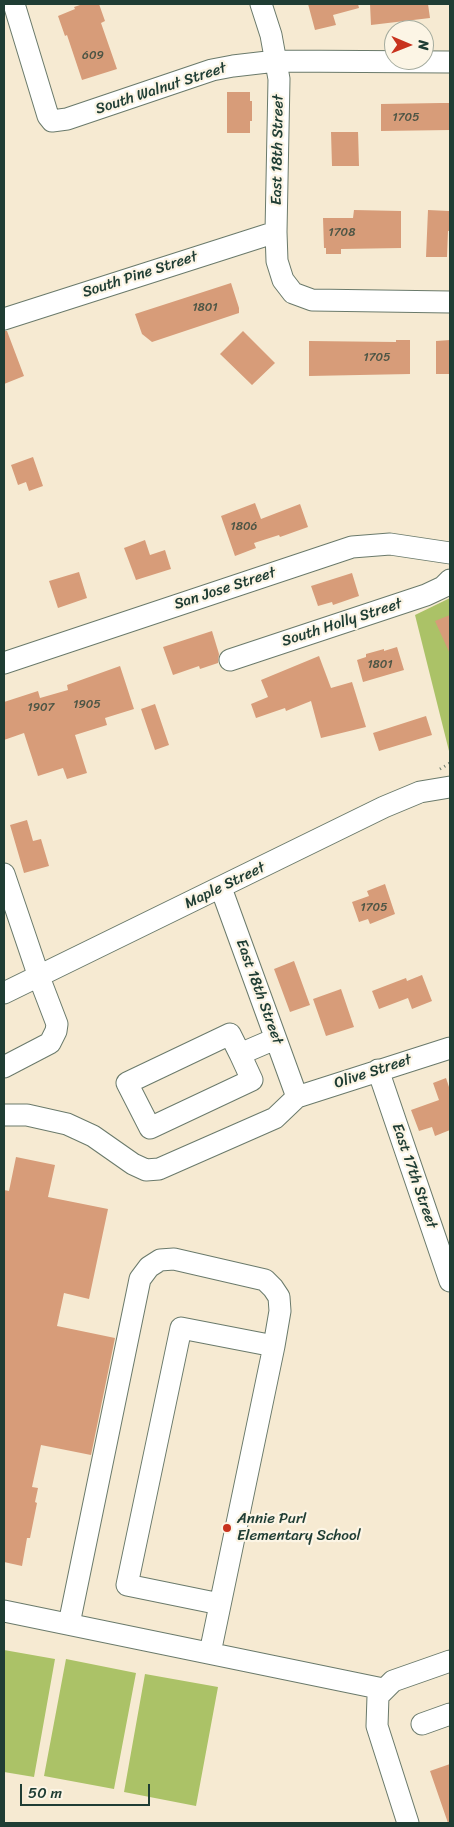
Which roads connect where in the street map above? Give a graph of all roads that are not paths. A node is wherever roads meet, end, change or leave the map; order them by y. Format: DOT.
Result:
graph roads {
  1 [pos="14,4"];
  2 [pos="261,4"];
  3 [pos="276,61"];
  4 [pos="450,62"];
  5 [pos="276,232"];
  6 [pos="450,302"];
  7 [pos="4,319"];
  8 [pos="450,553"];
  9 [pos="450,580"];
  10 [pos="230,660"];
  11 [pos="4,662"];
  12 [pos="450,787"];
  13 [pos="4,874"];
  14 [pos="221,888"];
  15 [pos="38,977"];
  16 [pos="4,993"];
  17 [pos="275,1039"];
  18 [pos="450,1048"];
  19 [pos="240,1054"];
  20 [pos="4,1066"];
  21 [pos="378,1070"];
  22 [pos="296,1097"];
  23 [pos="4,1115"];
  24 [pos="450,1281"];
  25 [pos="274,1346"];
  26 [pos="220,1604"];
  27 [pos="4,1611"];
  28 [pos="69,1624"];
  29 [pos="210,1653"];
  30 [pos="450,1661"];
  31 [pos="384,1689"];
  32 [pos="450,1714"];
  33 [pos="422,1724"];
  34 [pos="408,1823"];
  1 -- 3 [label="street, South Walnut Street"];
  2 -- 3 [label="street, East 18th Street"];
  3 -- 4 [label="street, South Walnut Street"];
  3 -- 5 [label="street, East 18th Street"];
  5 -- 6 [label="street, East 18th Street"];
  5 -- 7 [label="street, South Pine Street"];
  8 -- 11 [label="street, San Jose Street"];
  9 -- 10 [label="street, South Holly Street"];
  12 -- 14 [label="street, Maple Street"];
  13 -- 15 [label="street"];
  14 -- 15 [label="street, Maple Street"];
  14 -- 17 [label="street, East 18th Street"];
  15 -- 16 [label="street, Maple Street"];
  15 -- 20 [label="street"];
  17 -- 19 [label="street"];
  17 -- 22 [label="street, East 18th Street"];
  18 -- 21 [label="street, Olive Street"];
  19 -- 19 [label="street"];
  21 -- 22 [label="street, Olive Street"];
  21 -- 24 [label="street, East 17th Street"];
  22 -- 23 [label="street"];
  25 -- 26 [label="street"];
  25 -- 26 [label="street"];
  25 -- 28 [label="street"];
  26 -- 29 [label="street"];
  27 -- 28 [label="street"];
  28 -- 29 [label="street"];
  29 -- 31 [label="street"];
  30 -- 31 [label="street"];
  31 -- 34 [label="street"];
  32 -- 33 [label="street"];
}
